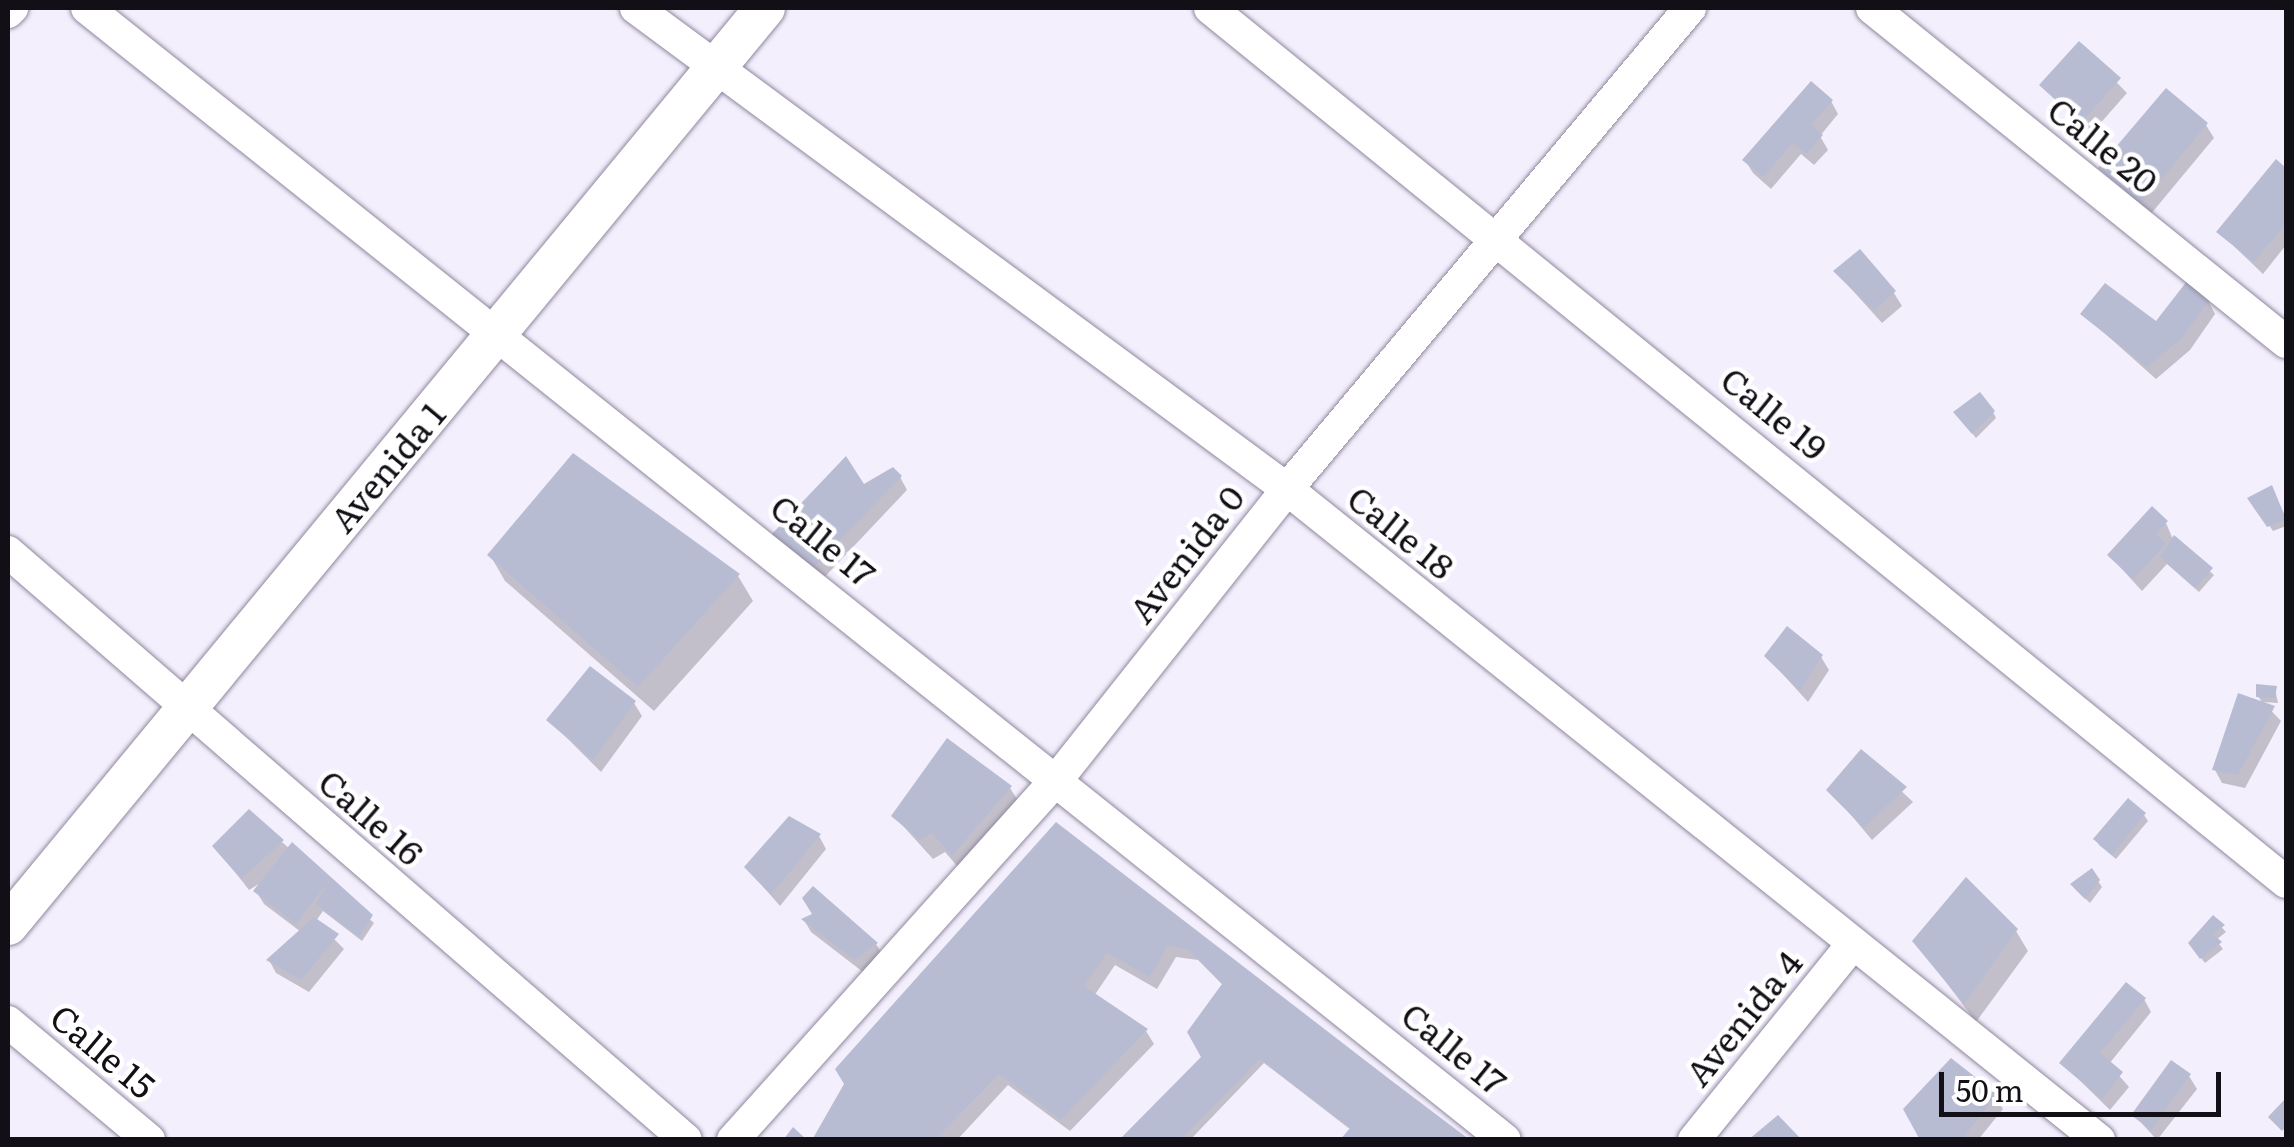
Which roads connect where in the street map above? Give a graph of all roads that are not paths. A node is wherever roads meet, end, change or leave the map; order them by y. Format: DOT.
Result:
graph roads {
  1 [pos="87,8"];
  2 [pos="636,8"];
  3 [pos="765,8"];
  4 [pos="1210,8"];
  5 [pos="1690,8"];
  6 [pos="1872,8"];
  7 [pos="715,68"];
  8 [pos="1497,237"];
  9 [pos="498,330"];
  10 [pos="2286,342"];
  11 [pos="1287,490"];
  12 [pos="8,552"];
  13 [pos="186,708"];
  14 [pos="1059,777"];
  15 [pos="2286,882"];
  16 [pos="8,925"];
  17 [pos="1852,945"];
  18 [pos="8,1022"];
  19 [pos="149,1140"];
  20 [pos="686,1140"];
  21 [pos="733,1140"];
  22 [pos="1505,1140"];
  23 [pos="1694,1140"];
  24 [pos="2099,1140"];
  1 -- 9 [label="street, Calle 17"];
  2 -- 7 [label="street, Calle 18"];
  3 -- 7 [label="street, Avenida 1"];
  4 -- 8 [label="street, Calle 19"];
  5 -- 8 [label="street, Avenida 0"];
  6 -- 10 [label="street, Calle 20"];
  7 -- 9 [label="street, Avenida 1"];
  7 -- 11 [label="street, Calle 18"];
  8 -- 11 [label="street, Avenida 0"];
  8 -- 15 [label="street, Calle 19"];
  9 -- 13 [label="street, Avenida 1"];
  9 -- 14 [label="street, Calle 17"];
  11 -- 14 [label="street, Avenida 0"];
  11 -- 17 [label="street, Calle 18"];
  12 -- 13 [label="street, Calle 16"];
  13 -- 16 [label="street, Avenida 1"];
  13 -- 20 [label="street, Calle 16"];
  14 -- 21 [label="street, Avenida 0"];
  14 -- 22 [label="street, Calle 17"];
  17 -- 23 [label="street, Avenida 4"];
  17 -- 24 [label="street, Calle 18"];
  18 -- 19 [label="street, Calle 15"];
}
